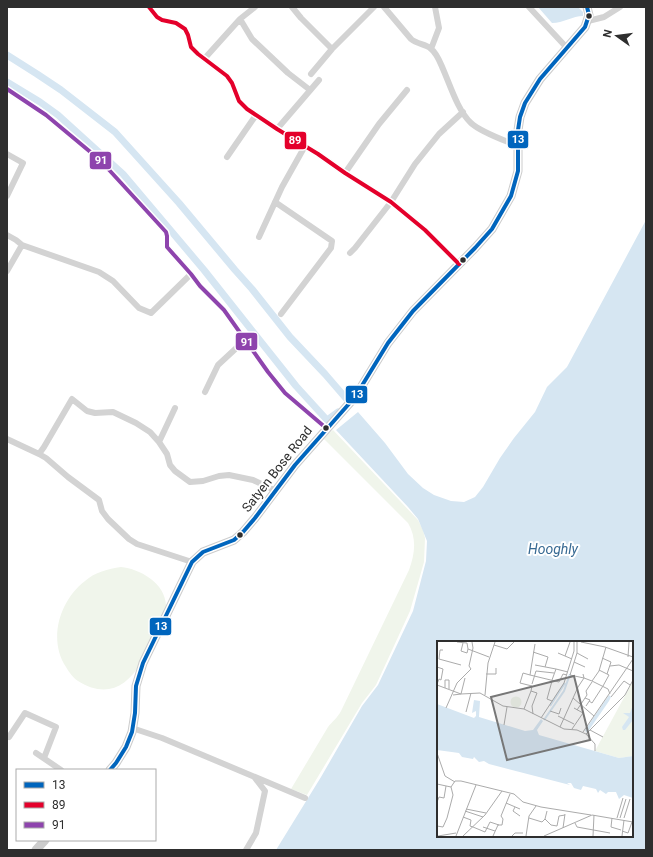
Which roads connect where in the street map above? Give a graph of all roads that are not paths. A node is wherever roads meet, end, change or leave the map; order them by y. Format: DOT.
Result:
graph roads {
  1 [pos="149,7"];
  2 [pos="255,7"];
  3 [pos="292,7"];
  4 [pos="374,7"];
  5 [pos="384,7"];
  6 [pos="436,7"];
  7 [pos="529,7"];
  8 [pos="587,7"];
  9 [pos="620,7"];
  10 [pos="240,19"];
  11 [pos="588,21"];
  12 [pos="567,48"];
  13 [pos="332,49"];
  14 [pos="431,49"];
  15 [pos="205,58"];
  16 [pos="311,74"];
  17 [pos="319,80"];
  18 [pos="7,89"];
  19 [pos="310,90"];
  20 [pos="407,90"];
  21 [pos="463,112"];
  22 [pos="256,115"];
  23 [pos="277,129"];
  24 [pos="305,146"];
  25 [pos="518,146"];
  26 [pos="7,154"];
  27 [pos="227,157"];
  28 [pos="345,173"];
  29 [pos="7,196"];
  30 [pos="275,202"];
  31 [pos="391,202"];
  32 [pos="7,235"];
  33 [pos="258,237"];
  34 [pos="22,245"];
  35 [pos="350,253"];
  36 [pos="459,264"];
  37 [pos="7,271"];
  38 [pos="191,274"];
  39 [pos="281,314"];
  40 [pos="245,340"];
  41 [pos="205,392"];
  42 [pos="175,408"];
  43 [pos="328,427"];
  44 [pos="7,439"];
  45 [pos="159,442"];
  46 [pos="39,454"];
  47 [pos="276,491"];
  48 [pos="192,562"];
  49 [pos="132,728"];
  50 [pos="9,737"];
  51 [pos="36,753"];
  52 [pos="44,758"];
  53 [pos="60,769"];
  54 [pos="111,769"];
  55 [pos="255,777"];
  56 [pos="305,798"];
  57 [pos="44,841"];
  58 [pos="36,850"];
  59 [pos="246,850"];
  1 -- 15 [label="street"];
  2 -- 10 [label="street"];
  3 -- 13 [label="street"];
  4 -- 13 [label="street"];
  5 -- 14 [label="street"];
  6 -- 14 [label="street"];
  7 -- 12 [label="street"];
  8 -- 11 [label="main road"];
  9 -- 11 [label="street"];
  10 -- 15 [label="street"];
  10 -- 19 [label="street"];
  11 -- 12 [label="main road, Satyen Bose Road"];
  12 -- 25 [label="main road, Satyen Bose Road"];
  13 -- 16 [label="street"];
  14 -- 21 [label="street"];
  15 -- 22 [label="street"];
  17 -- 19 [label="street"];
  18 -- 38 [label="street"];
  19 -- 23 [label="street"];
  20 -- 28 [label="street"];
  21 -- 25 [label="street"];
  21 -- 31 [label="street"];
  22 -- 23 [label="street"];
  22 -- 27 [label="street"];
  23 -- 24 [label="street"];
  24 -- 28 [label="street"];
  24 -- 30 [label="street"];
  25 -- 36 [label="main road, Satyen Bose Road"];
  26 -- 29 [label="street"];
  28 -- 31 [label="street"];
  30 -- 33 [label="street"];
  30 -- 39 [label="street"];
  31 -- 35 [label="street"];
  31 -- 36 [label="street"];
  32 -- 34 [label="street"];
  34 -- 37 [label="street"];
  34 -- 38 [label="street"];
  36 -- 43 [label="main road, Satyen Bose Road"];
  38 -- 40 [label="street"];
  40 -- 41 [label="street"];
  40 -- 43 [label="street"];
  42 -- 45 [label="street"];
  43 -- 47 [label="main road, Satyen Bose Road"];
  44 -- 46 [label="street"];
  45 -- 46 [label="street"];
  45 -- 47 [label="street"];
  46 -- 48 [label="street"];
  47 -- 48 [label="main road, Satyen Bose Road"];
  48 -- 49 [label="main road, Satyen Bose Road"];
  49 -- 54 [label="main road, Satyen Bose Road"];
  49 -- 55 [label="street"];
  50 -- 52 [label="street"];
  51 -- 52 [label="street"];
  52 -- 53 [label="street"];
  55 -- 56 [label="street"];
  55 -- 59 [label="street"];
  57 -- 58 [label="main road"];
}
